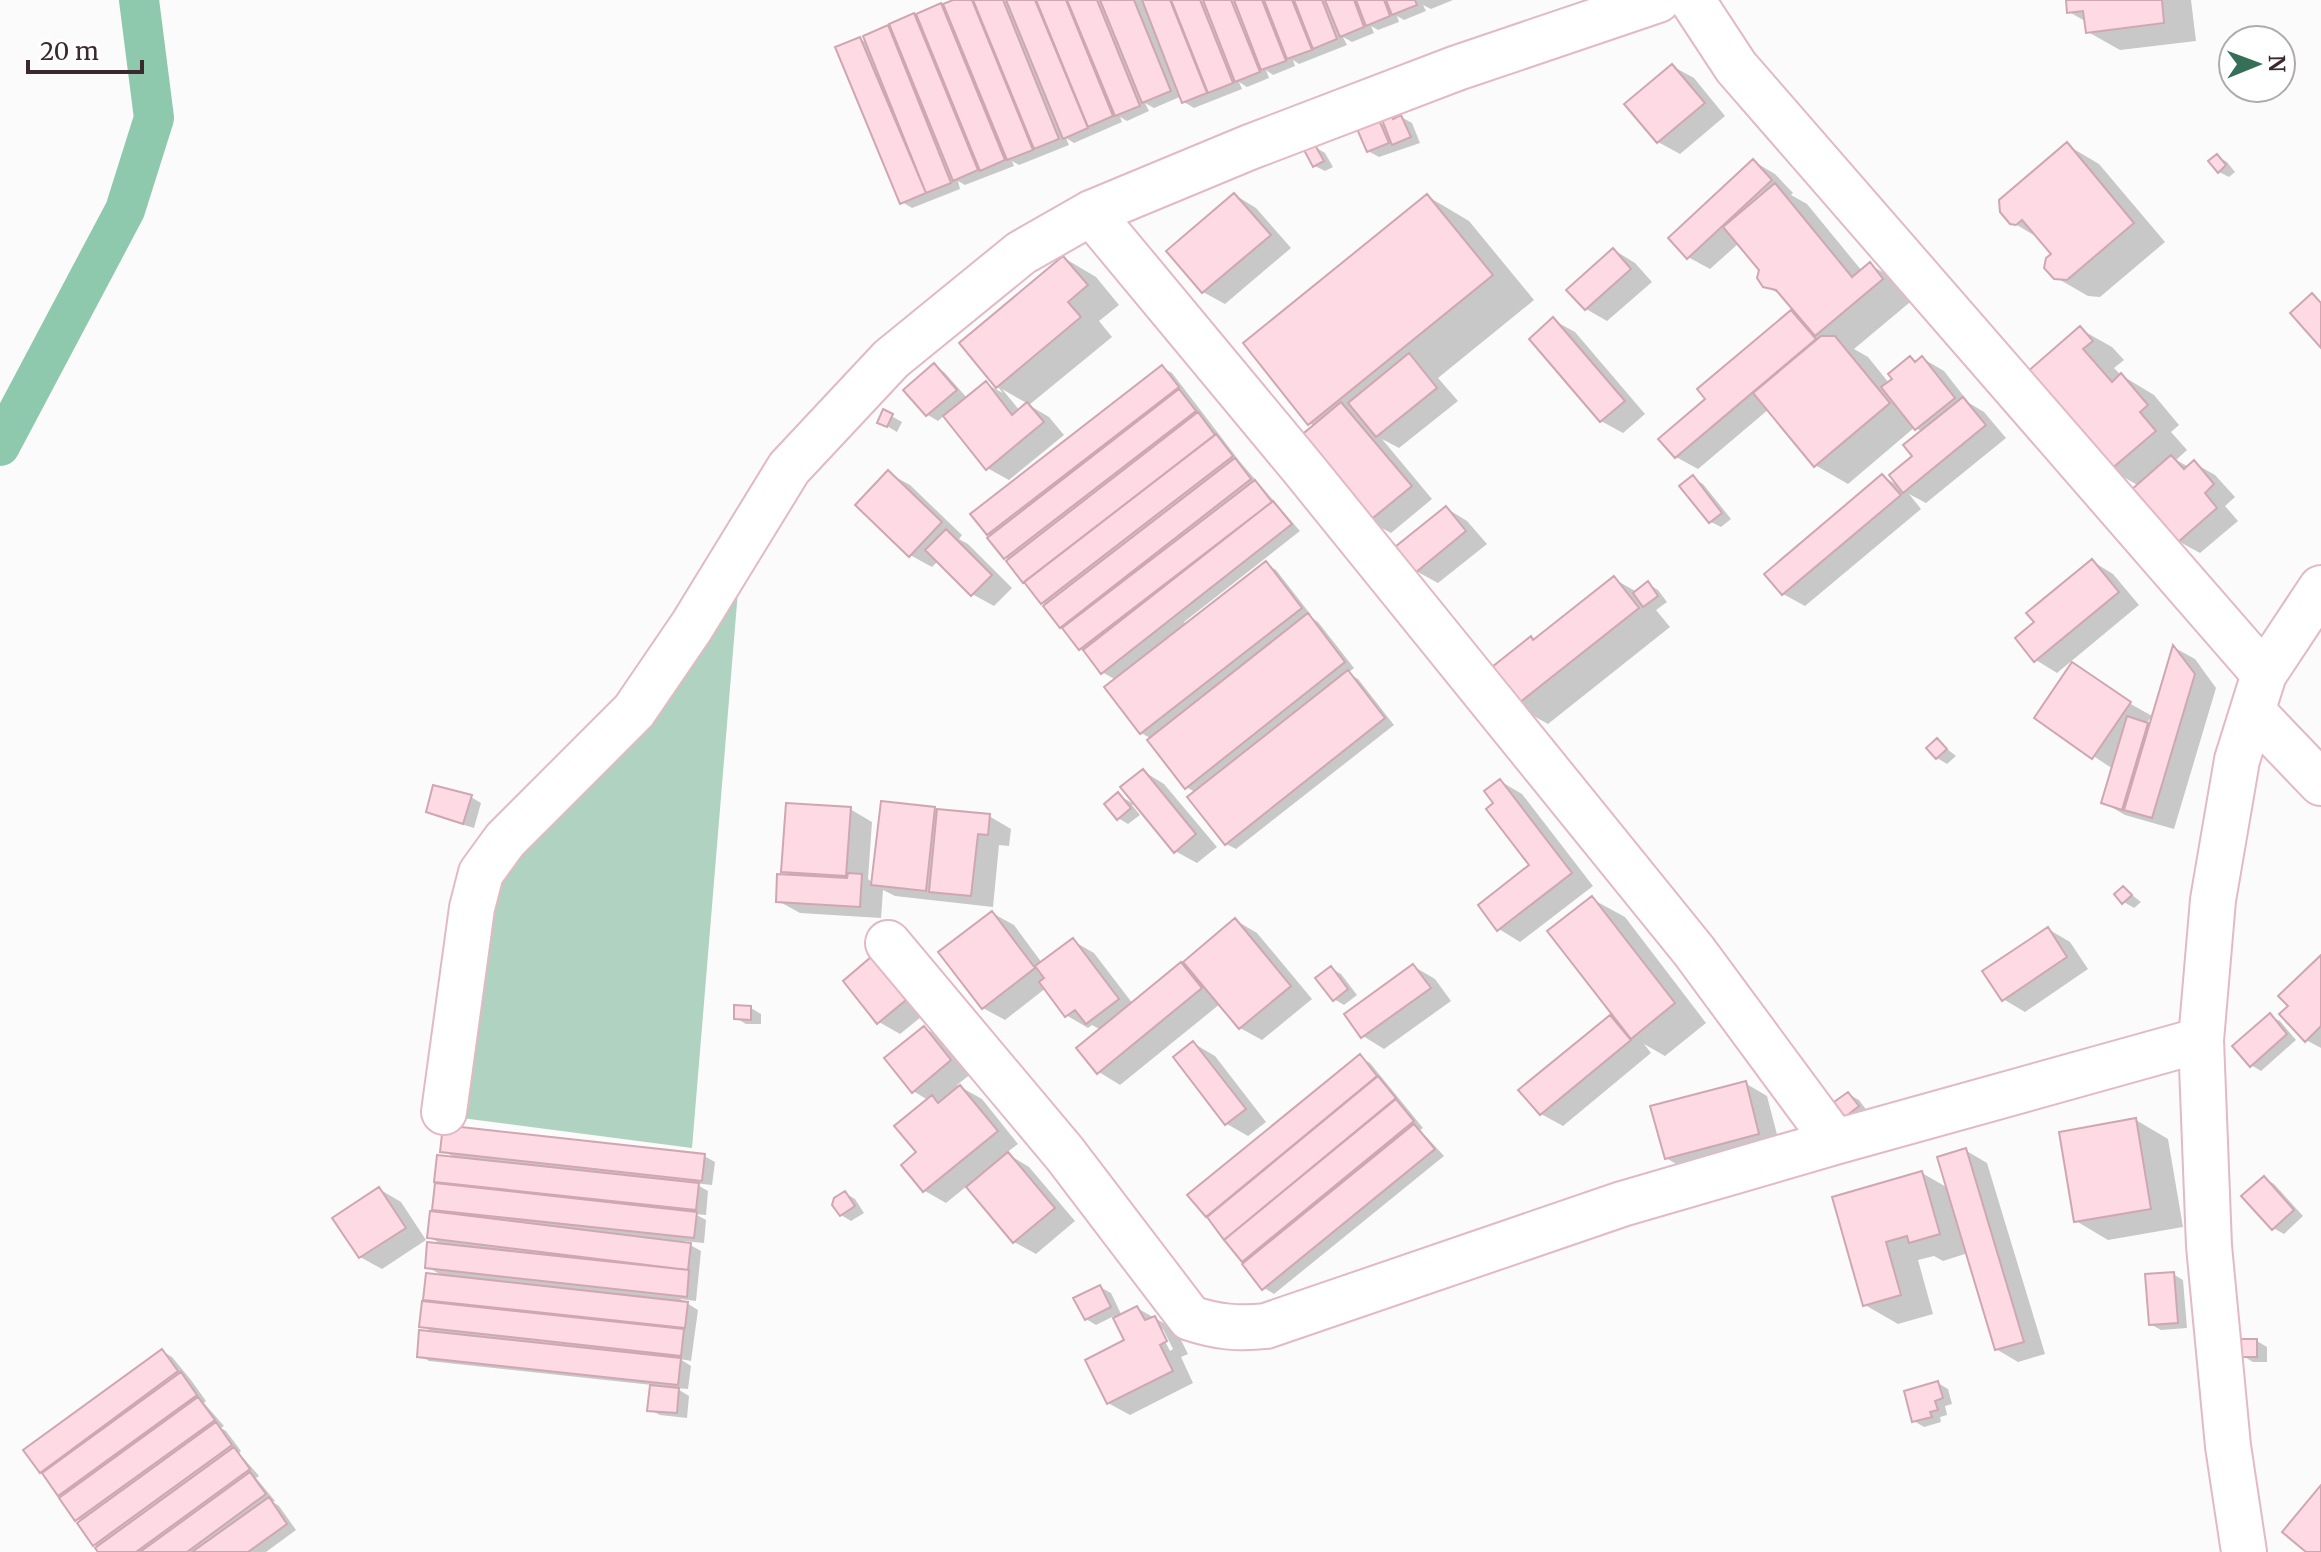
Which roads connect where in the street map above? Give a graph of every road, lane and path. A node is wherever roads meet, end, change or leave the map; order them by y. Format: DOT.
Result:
graph roads {
  1 [pos="1658,0"];
  2 [pos="1692,0"];
  3 [pos="1091,213"];
  4 [pos="2321,588"];
  5 [pos="2259,693"];
  6 [pos="2321,783"];
  7 [pos="888,943"];
  8 [pos="2201,1040"];
  9 [pos="444,1112"];
  10 [pos="1835,1142"];
  11 [pos="2244,1552"];
  1 -- 3 [label="street"];
  2 -- 5 [label="street"];
  3 -- 9 [label="street"];
  3 -- 10 [label="street"];
  4 -- 5 [label="street"];
  5 -- 6 [label="street"];
  5 -- 8 [label="street"];
  7 -- 10 [label="street"];
  8 -- 10 [label="street"];
  8 -- 11 [label="street"];
}
